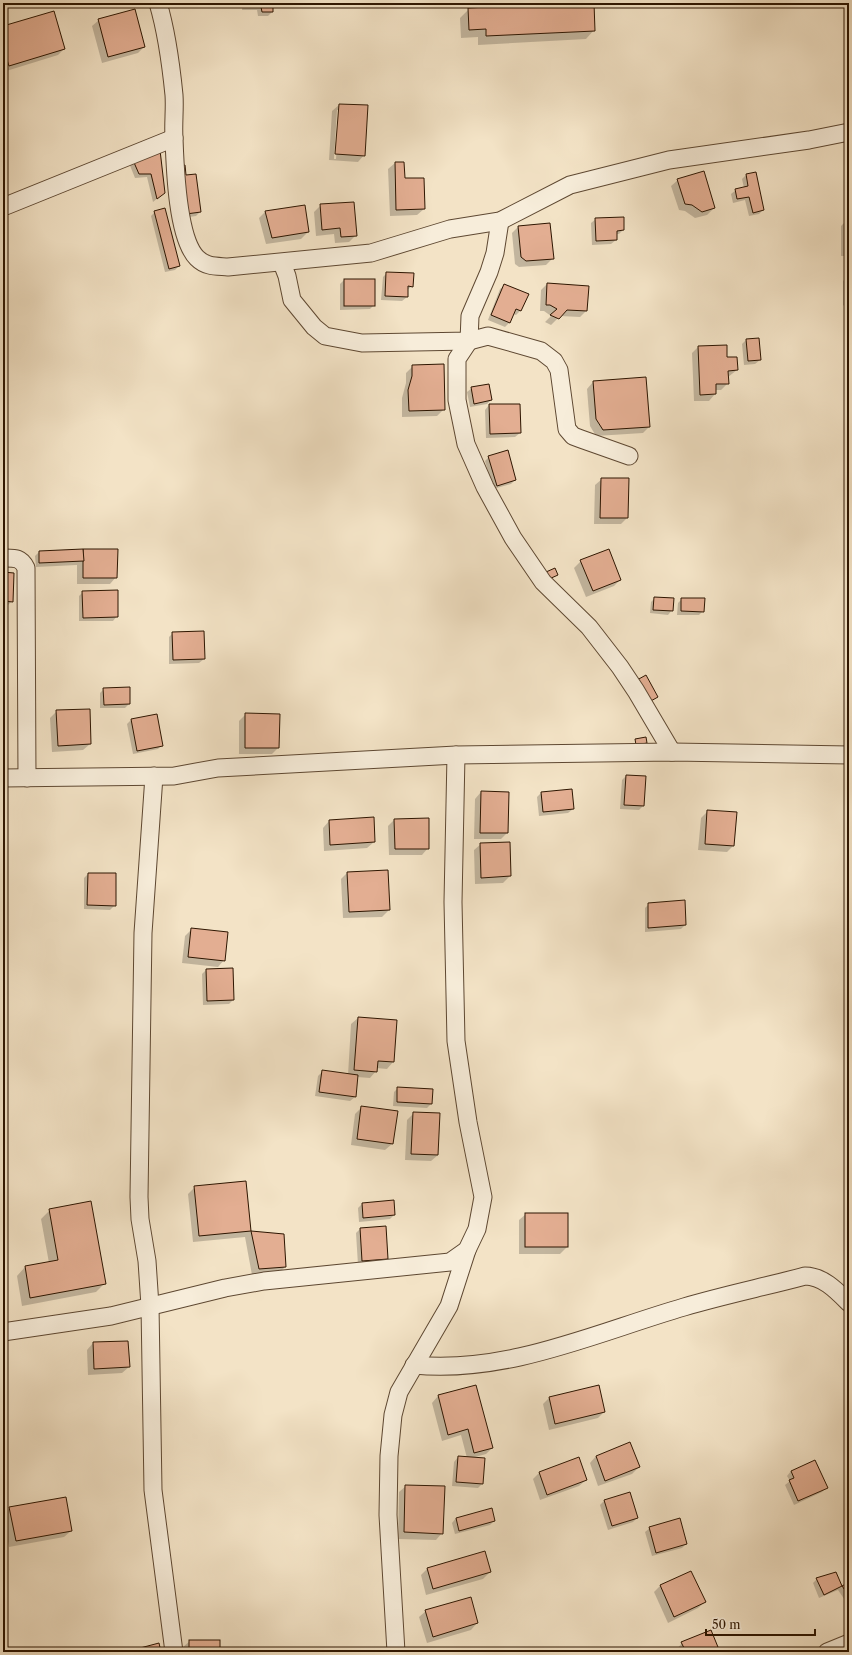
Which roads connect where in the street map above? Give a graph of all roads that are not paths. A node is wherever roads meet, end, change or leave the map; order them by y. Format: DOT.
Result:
graph roads {
  1 [pos="158,3"];
  2 [pos="849,132"];
  3 [pos="174,138"];
  4 [pos="3,206"];
  5 [pos="500,221"];
  6 [pos="282,263"];
  7 [pos="469,341"];
  8 [pos="629,456"];
  9 [pos="3,558"];
  10 [pos="672,752"];
  11 [pos="456,755"];
  12 [pos="849,755"];
  13 [pos="154,776"];
  14 [pos="3,778"];
  15 [pos="27,778"];
  16 [pos="467,1250"];
  17 [pos="849,1303"];
  18 [pos="150,1306"];
  19 [pos="3,1332"];
  20 [pos="414,1365"];
  21 [pos="849,1643"];
  22 [pos="174,1652"];
  23 [pos="396,1652"];
  24 [pos="827,1652"];
  1 -- 3 [label="street"];
  2 -- 5 [label="street"];
  3 -- 4 [label="street"];
  3 -- 6 [label="street"];
  5 -- 6 [label="street"];
  5 -- 7 [label="street"];
  6 -- 7 [label="street"];
  7 -- 8 [label="street"];
  7 -- 10 [label="street"];
  9 -- 15 [label="street"];
  10 -- 11 [label="street"];
  10 -- 12 [label="street"];
  11 -- 13 [label="street"];
  11 -- 16 [label="street"];
  13 -- 15 [label="street"];
  13 -- 18 [label="street"];
  14 -- 15 [label="street"];
  16 -- 18 [label="street"];
  16 -- 20 [label="street"];
  17 -- 20 [label="street"];
  18 -- 19 [label="street"];
  18 -- 22 [label="street"];
  20 -- 23 [label="street"];
  21 -- 24 [label="street"];
}
